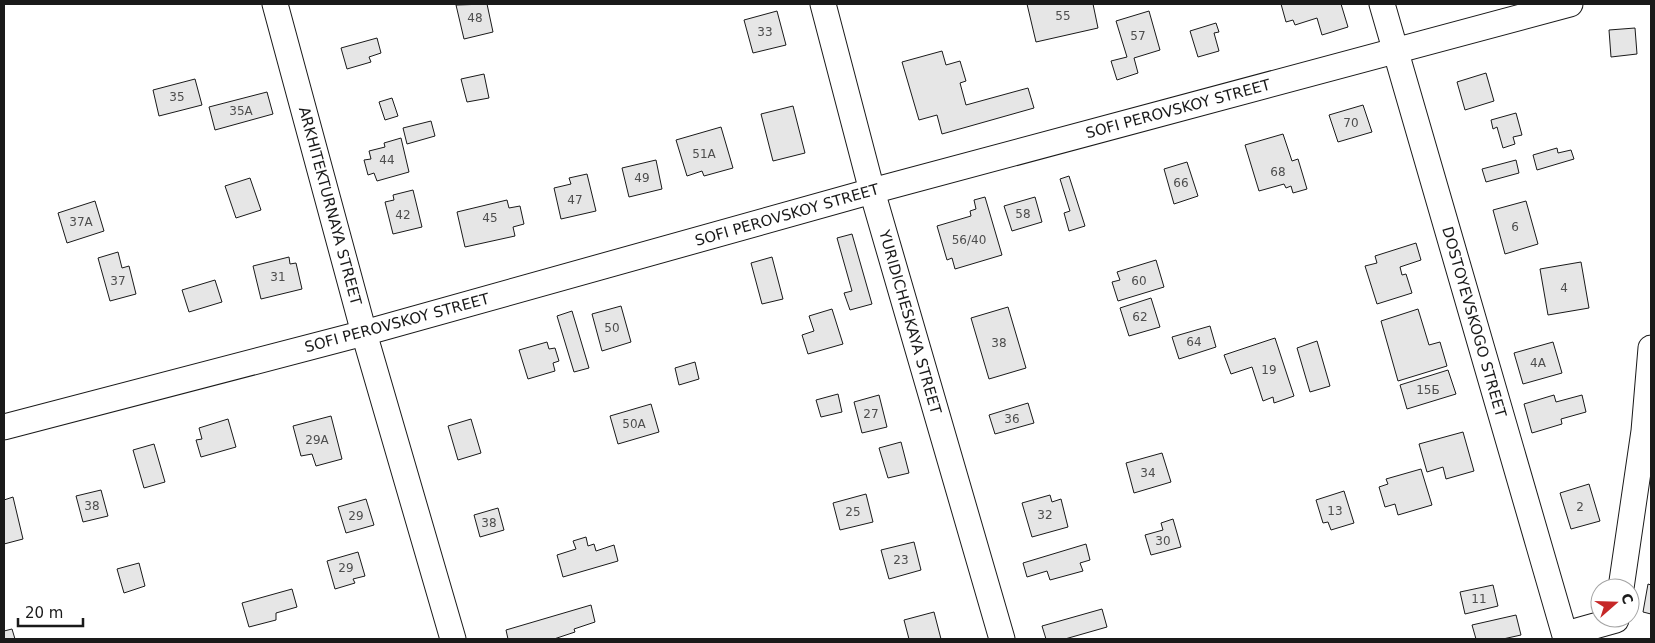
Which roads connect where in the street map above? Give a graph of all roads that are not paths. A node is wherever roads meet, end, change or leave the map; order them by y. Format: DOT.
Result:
graph roads {
  1 [pos="275,4"];
  2 [pos="823,4"];
  3 [pos="1382,4"];
  4 [pos="1570,4"];
  5 [pos="1395,51"];
  6 [pos="872,190"];
  7 [pos="364,333"];
  8 [pos="1651,348"];
  9 [pos="4,427"];
  10 [pos="1622,578"];
  11 [pos="1592,628"];
  12 [pos="1566,637"];
  13 [pos="453,639"];
  14 [pos="1002,639"];
  1 -- 7 [label="street, ARKHITEKTURNAYA STREET"];
  2 -- 6 [label="street, YURIDICHESKAYA STREET"];
  3 -- 5 [label="street, DOSTOYEVSKOGO STREET"];
  4 -- 5 [label="street, SOFI PEROVSKOY STREET"];
  5 -- 6 [label="street, SOFI PEROVSKOY STREET"];
  5 -- 12 [label="street, DOSTOYEVSKOGO STREET"];
  6 -- 7 [label="street, SOFI PEROVSKOY STREET"];
  6 -- 14 [label="street, YURIDICHESKAYA STREET"];
  7 -- 9 [label="street, SOFI PEROVSKOY STREET"];
  7 -- 13 [label="street, ARKHITEKTURNAYA STREET"];
  8 -- 10 [label="street"];
  11 -- 12 [label="street"];
}
